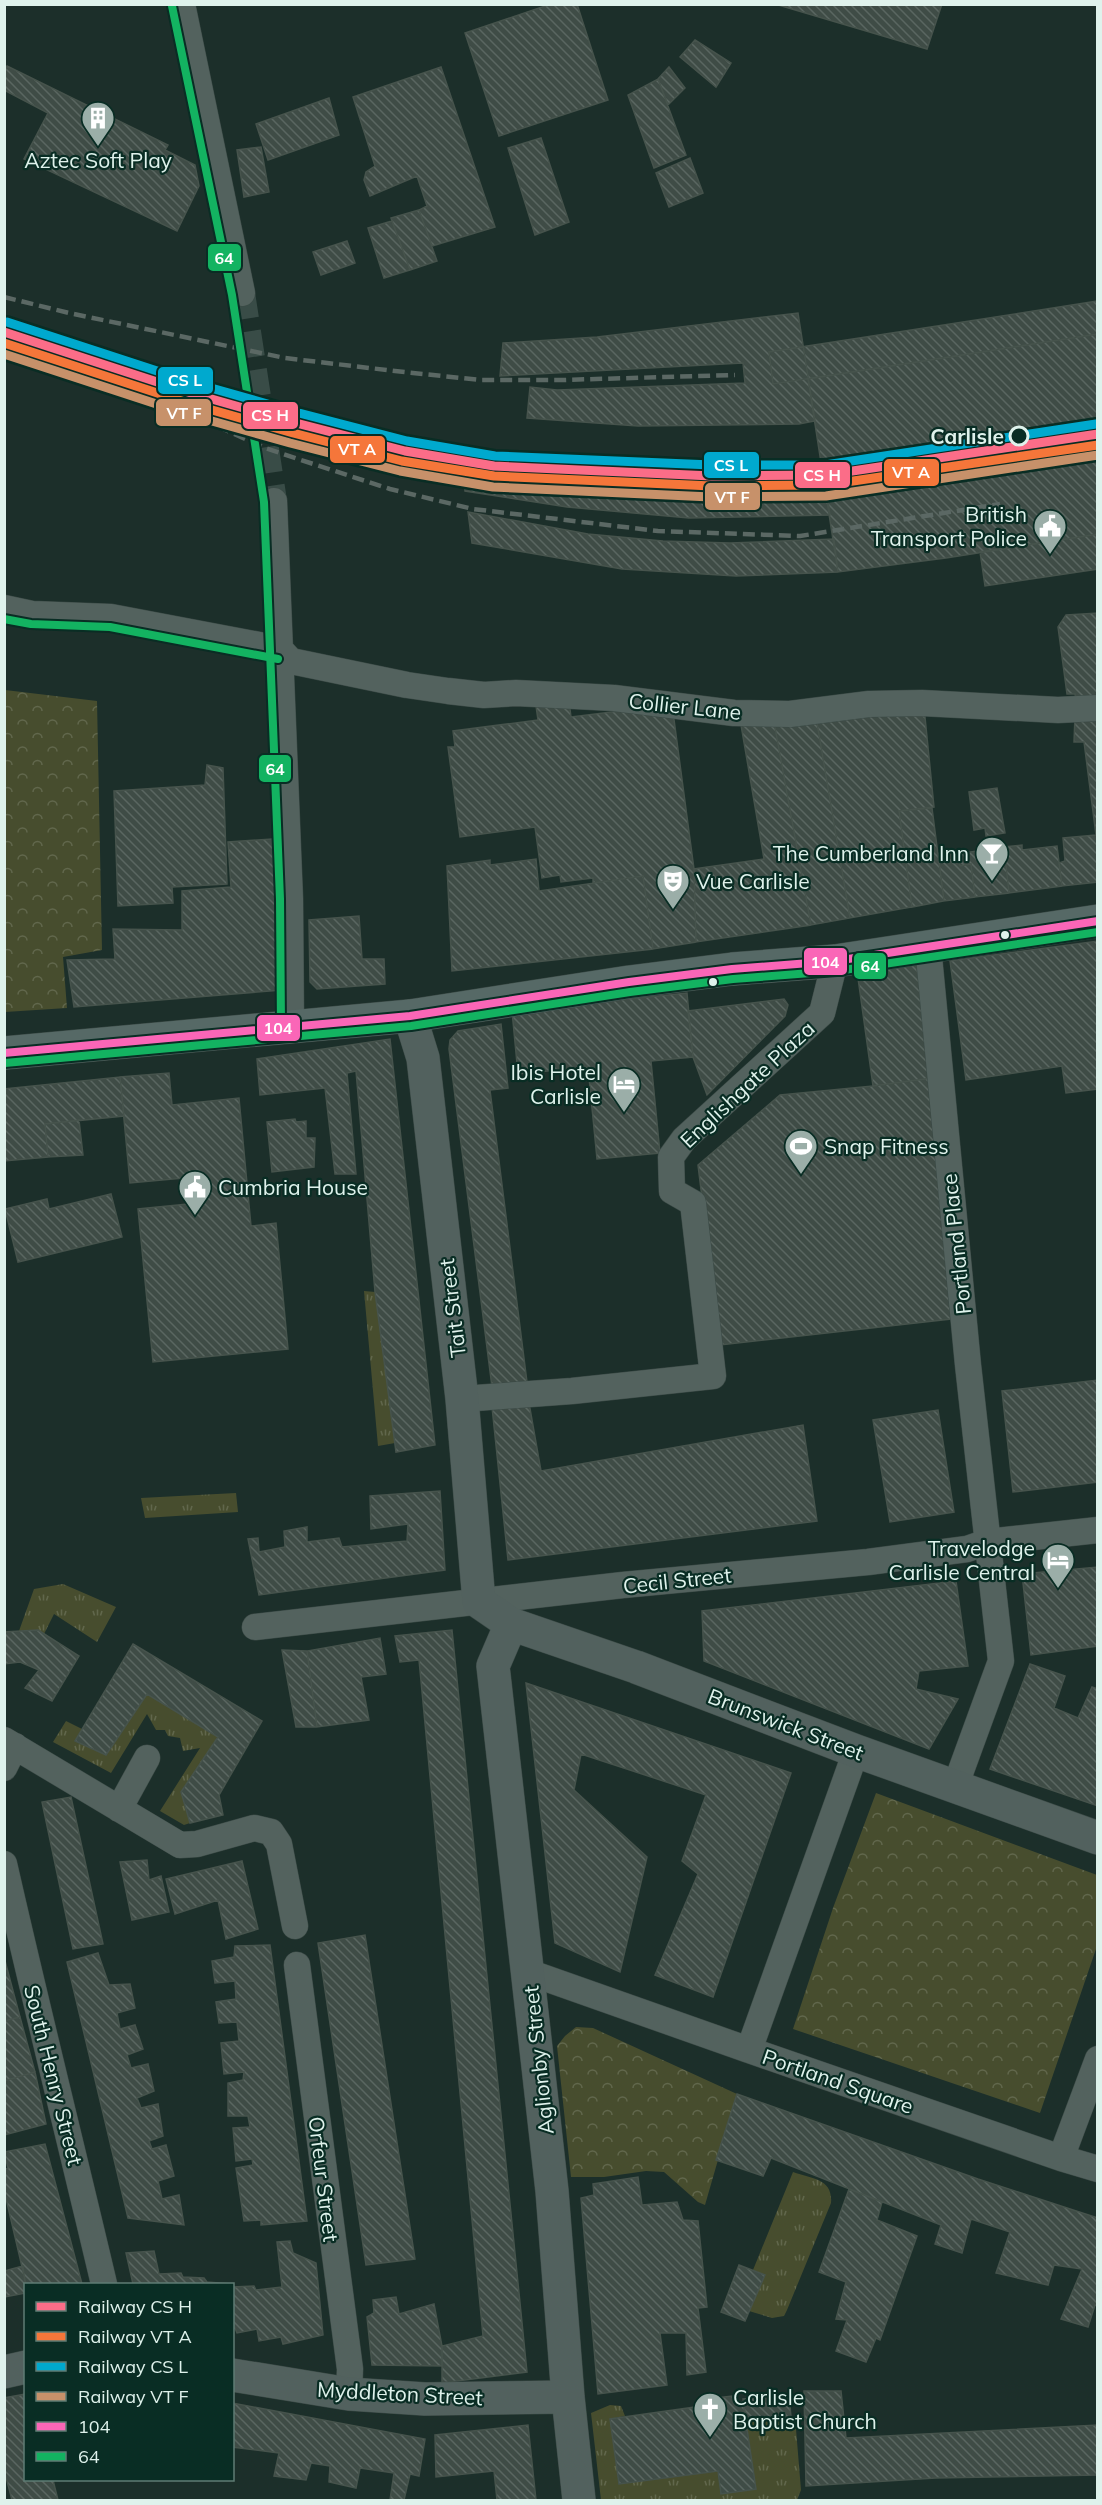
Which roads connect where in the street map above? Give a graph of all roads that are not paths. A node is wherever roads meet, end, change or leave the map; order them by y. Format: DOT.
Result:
graph roads {
  1 [pos="182,4"];
  2 [pos="242,293"];
  3 [pos="274,501"];
  4 [pos="4,608"];
  5 [pos="280,649"];
  6 [pos="1098,708"];
  7 [pos="1098,921"];
  8 [pos="928,946"];
  9 [pos="835,961"];
  10 [pos="410,1016"];
  11 [pos="291,1026"];
  12 [pos="4,1053"];
  13 [pos="462,1399"];
  14 [pos="1098,1530"];
  15 [pos="987,1542"];
  16 [pos="479,1602"];
  17 [pos="511,1624"];
  18 [pos="255,1627"];
  19 [pos="856,1750"];
  20 [pos="8,1751"];
  21 [pos="147,1758"];
  22 [pos="955,1787"];
  23 [pos="119,1809"];
  24 [pos="1098,1838"];
  25 [pos="4,1864"];
  26 [pos="295,1926"];
  27 [pos="297,1965"];
  28 [pos="528,1972"];
  29 [pos="749,2050"];
  30 [pos="1098,2059"];
  31 [pos="1061,2158"];
  32 [pos="1098,2169"];
  33 [pos="104,2283"];
  34 [pos="24,2367"];
  35 [pos="4,2372"];
  36 [pos="234,2374"];
  37 [pos="349,2394"];
  38 [pos="568,2397"];
  39 [pos="579,2500"];
  1 -- 2 [label="street"];
  3 -- 5 [label="street"];
  4 -- 5 [label="street"];
  5 -- 6 [label="street, Collier Lane"];
  5 -- 11 [label="street"];
  7 -- 8 [label="main road"];
  8 -- 9 [label="main road"];
  8 -- 15 [label="street, Portland Place"];
  9 -- 10 [label="main road"];
  9 -- 13 [label="street, Englishgate Plaza"];
  10 -- 11 [label="main road"];
  10 -- 13 [label="street, Tait Street"];
  11 -- 12 [label="main road"];
  13 -- 16 [label="street, Tait Street"];
  14 -- 15 [label="street, Cecil Street"];
  15 -- 16 [label="street, Cecil Street"];
  15 -- 22 [label="street, Portland Place"];
  16 -- 17 [label="street, Brunswick Street"];
  16 -- 18 [label="street, Cecil Street"];
  17 -- 19 [label="street, Brunswick Street"];
  17 -- 28 [label="street, Aglionby Street"];
  19 -- 22 [label="street, Brunswick Street"];
  19 -- 29 [label="street, Portland Square"];
  20 -- 23 [label="street"];
  21 -- 23 [label="street"];
  22 -- 24 [label="street, Brunswick Street"];
  23 -- 26 [label="street"];
  25 -- 33 [label="street, South Henry Street"];
  27 -- 37 [label="street, Orfeur Street"];
  28 -- 29 [label="street"];
  28 -- 38 [label="street, Aglionby Street"];
  29 -- 31 [label="street, Portland Square"];
  30 -- 31 [label="street"];
  31 -- 32 [label="street, Portland Square"];
  34 -- 35 [label="street"];
  36 -- 37 [label="street, Myddleton Street"];
  37 -- 38 [label="street, Myddleton Street"];
  38 -- 39 [label="street, Aglionby Street"];
}
